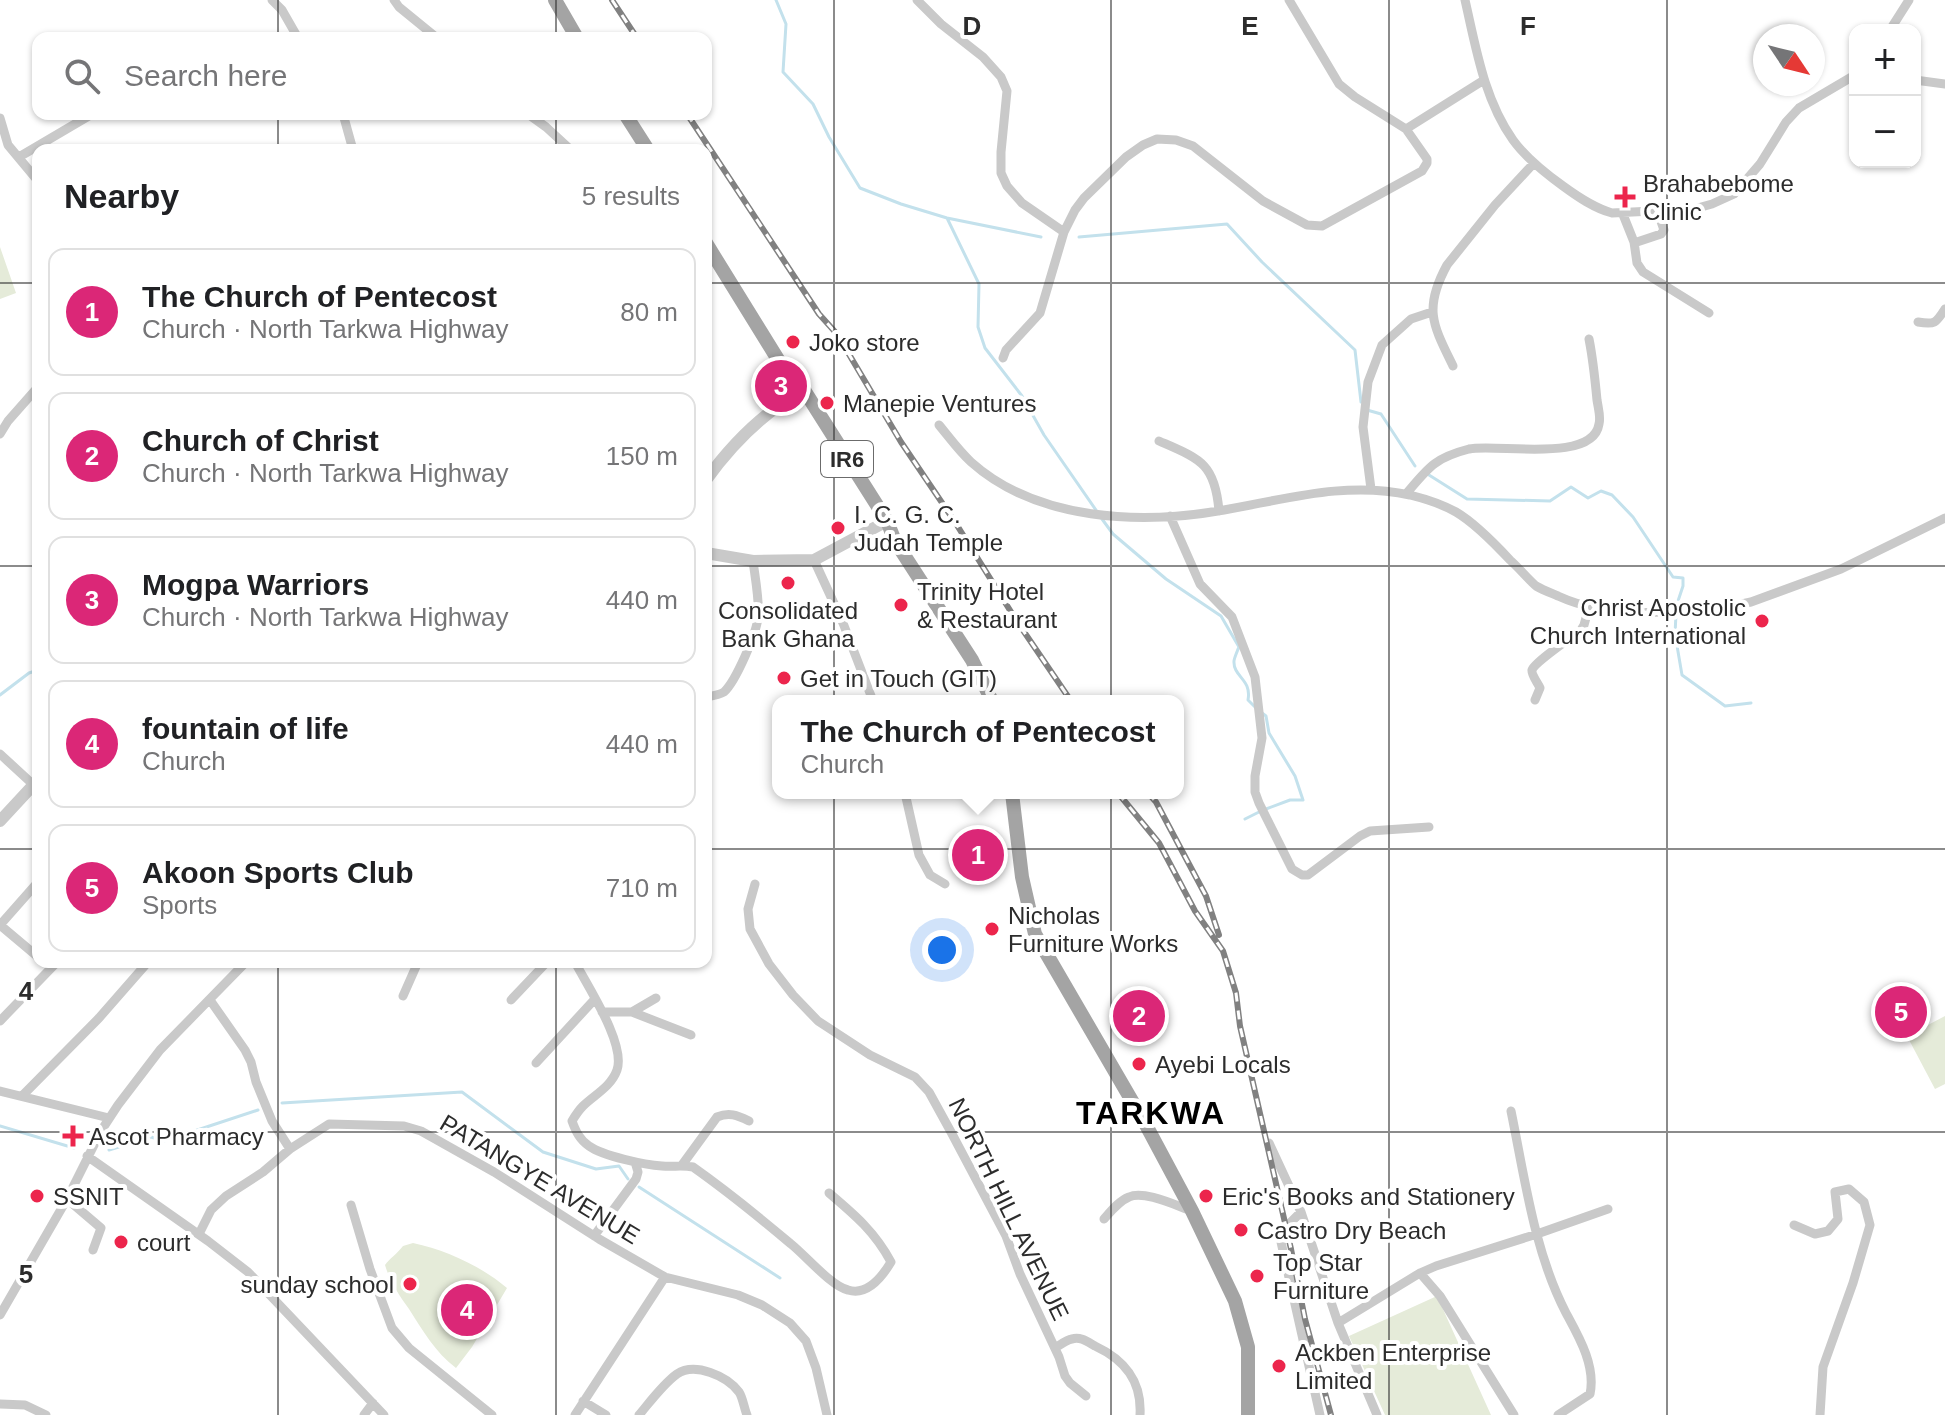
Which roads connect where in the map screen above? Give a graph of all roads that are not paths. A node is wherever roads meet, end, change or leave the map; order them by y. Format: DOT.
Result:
graph roads {
  1 [pos="272,0"];
  2 [pos="394,0"];
  3 [pos="555,0"];
  4 [pos="917,0"];
  5 [pos="1289,0"];
  6 [pos="1465,0"];
  7 [pos="1909,0"];
  8 [pos="1894,24"];
  9 [pos="295,32"];
  10 [pos="430,32"];
  11 [pos="574,32"];
  12 [pos="1849,79"];
  13 [pos="1484,80"];
  14 [pos="1921,81"];
  15 [pos="1945,84"];
  16 [pos="0,118"];
  17 [pos="82,120"];
  18 [pos="345,120"];
  19 [pos="536,120"];
  20 [pos="629,120"];
  21 [pos="1406,129"];
  22 [pos="41,144"];
  23 [pos="351,144"];
  24 [pos="564,144"];
  25 [pos="644,144"];
  26 [pos="4,147"];
  27 [pos="32,149"];
  28 [pos="19,157"];
  29 [pos="1534,163"];
  30 [pos="32,173"];
  31 [pos="1657,210"];
  32 [pos="1622,212"];
  33 [pos="1064,232"];
  34 [pos="1634,242"];
  35 [pos="712,252"];
  36 [pos="1945,309"];
  37 [pos="1432,312"];
  38 [pos="1709,313"];
  39 [pos="1918,322"];
  40 [pos="1589,339"];
  41 [pos="1003,358"];
  42 [pos="1453,366"];
  43 [pos="798,388"];
  44 [pos="32,394"];
  45 [pos="939,425"];
  46 [pos="0,434"];
  47 [pos="1159,441"];
  48 [pos="712,472"];
  49 [pos="1371,489"];
  50 [pos="1406,494"];
  51 [pos="1219,511"];
  52 [pos="1170,516"];
  53 [pos="1945,518"];
  54 [pos="883,522"];
  55 [pos="712,554"];
  56 [pos="814,560"];
  57 [pos="753,561"];
  58 [pos="1589,607"];
  59 [pos="871,695"];
  60 [pos="989,695"];
  61 [pos="712,696"];
  62 [pos="1535,700"];
  63 [pos="0,754"];
  64 [pos="32,780"];
  65 [pos="32,789"];
  66 [pos="906,799"];
  67 [pos="1013,799"];
  68 [pos="0,821"];
  69 [pos="1429,827"];
  70 [pos="755,884"];
  71 [pos="945,884"];
  72 [pos="32,889"];
  73 [pos="0,925"];
  74 [pos="32,952"];
  75 [pos="47,968"];
  76 [pos="143,968"];
  77 [pos="241,968"];
  78 [pos="415,968"];
  79 [pos="541,968"];
  80 [pos="578,968"];
  81 [pos="403,996"];
  82 [pos="656,998"];
  83 [pos="210,1000"];
  84 [pos="511,1000"];
  85 [pos="594,1000"];
  86 [pos="602,1012"];
  87 [pos="632,1012"];
  88 [pos="0,1021"];
  89 [pos="691,1035"];
  90 [pos="536,1063"];
  91 [pos="0,1091"];
  92 [pos="22,1096"];
  93 [pos="1511,1111"];
  94 [pos="109,1118"];
  95 [pos="749,1121"];
  96 [pos="1269,1143"];
  97 [pos="290,1149"];
  98 [pos="87,1156"];
  99 [pos="635,1162"];
  100 [pos="682,1165"];
  101 [pos="829,1193"];
  102 [pos="67,1199"];
  103 [pos="351,1205"];
  104 [pos="1608,1209"];
  105 [pos="1192,1211"];
  106 [pos="1301,1212"];
  107 [pos="1104,1219"];
  108 [pos="1794,1225"];
  109 [pos="199,1234"];
  110 [pos="1537,1234"];
  111 [pos="594,1236"];
  112 [pos="93,1250"];
  113 [pos="1420,1273"];
  114 [pos="665,1277"];
  115 [pos="0,1315"];
  116 [pos="1338,1323"];
  117 [pos="1055,1348"];
  118 [pos="1086,1396"];
  119 [pos="583,1401"];
  120 [pos="373,1403"];
  121 [pos="0,1404"];
  122 [pos="46,1415"];
  123 [pos="364,1415"];
  124 [pos="384,1415"];
  125 [pos="492,1415"];
  126 [pos="575,1415"];
  127 [pos="606,1415"];
  128 [pos="639,1415"];
  129 [pos="747,1415"];
  130 [pos="827,1415"];
  131 [pos="1140,1415"];
  132 [pos="1248,1415"];
  133 [pos="1320,1415"];
  134 [pos="1377,1415"];
  135 [pos="1514,1415"];
  136 [pos="1558,1415"];
  137 [pos="1820,1415"];
  1 -- 9 [label="street"];
  2 -- 10 [label="street"];
  3 -- 11 [label="main road"];
  4 -- 33 [label="street"];
  5 -- 21 [label="street"];
  6 -- 13 [label="street"];
  7 -- 8 [label="street"];
  12 -- 31 [label="street"];
  13 -- 21 [label="street"];
  13 -- 29 [label="street"];
  14 -- 15 [label="street"];
  16 -- 26 [label="street"];
  17 -- 22 [label="street"];
  18 -- 23 [label="street"];
  19 -- 24 [label="street"];
  20 -- 25 [label="main road"];
  21 -- 33 [label="street"];
  26 -- 28 [label="street"];
  27 -- 28 [label="street"];
  28 -- 30 [label="street"];
  29 -- 32 [label="street"];
  29 -- 37 [label="street"];
  31 -- 32 [label="street"];
  31 -- 34 [label="street"];
  32 -- 34 [label="street"];
  33 -- 41 [label="street"];
  34 -- 38 [label="street"];
  35 -- 43 [label="main road, IR6"];
  36 -- 39 [label="street"];
  37 -- 42 [label="street"];
  37 -- 49 [label="street"];
  40 -- 50 [label="street"];
  43 -- 48 [label="street"];
  43 -- 54 [label="main road, IR6"];
  44 -- 46 [label="street"];
  45 -- 52 [label="street"];
  47 -- 51 [label="street"];
  49 -- 50 [label="street"];
  49 -- 51 [label="street"];
  50 -- 58 [label="street"];
  51 -- 52 [label="street"];
  52 -- 69 [label="street"];
  53 -- 58 [label="street"];
  54 -- 56 [label="street"];
  54 -- 60 [label="main road, IR6"];
  55 -- 57 [label="street"];
  56 -- 57 [label="street"];
  56 -- 59 [label="street"];
  57 -- 61 [label="street"];
  58 -- 62 [label="street"];
  63 -- 64 [label="street"];
  65 -- 68 [label="street"];
  66 -- 71 [label="street"];
  67 -- 105 [label="main road"];
  70 -- 117 [label="street, NORTH HILL AVENUE"];
  72 -- 73 [label="street"];
  73 -- 74 [label="street"];
  75 -- 88 [label="street"];
  76 -- 92 [label="street"];
  77 -- 83 [label="street"];
  78 -- 81 [label="street"];
  79 -- 84 [label="street"];
  80 -- 85 [label="street"];
  82 -- 87 [label="street"];
  83 -- 94 [label="street"];
  83 -- 97 [label="street"];
  85 -- 86 [label="street"];
  85 -- 90 [label="street"];
  86 -- 87 [label="street"];
  86 -- 99 [label="street"];
  87 -- 89 [label="street"];
  91 -- 92 [label="street"];
  92 -- 94 [label="street"];
  93 -- 110 [label="street"];
  94 -- 98 [label="street"];
  95 -- 100 [label="street"];
  96 -- 106 [label="street"];
  97 -- 109 [label="street, PATANGYE AVENUE"];
  97 -- 111 [label="street, PATANGYE AVENUE"];
  98 -- 102 [label="street"];
  98 -- 109 [label="street"];
  99 -- 100 [label="street"];
  99 -- 111 [label="street"];
  100 -- 101 [label="street"];
  102 -- 112 [label="street"];
  102 -- 115 [label="street"];
  103 -- 125 [label="street"];
  104 -- 110 [label="street"];
  105 -- 107 [label="street"];
  105 -- 132 [label="main road"];
  106 -- 116 [label="street"];
  106 -- 133 [label="street"];
  108 -- 137 [label="street"];
  109 -- 120 [label="street"];
  110 -- 113 [label="street"];
  110 -- 136 [label="street"];
  111 -- 114 [label="street, PATANGYE AVENUE"];
  113 -- 116 [label="street"];
  113 -- 135 [label="street"];
  114 -- 119 [label="street"];
  114 -- 130 [label="street, PATANGYE AVENUE"];
  116 -- 134 [label="street"];
  117 -- 118 [label="street, NORTH HILL AVENUE"];
  117 -- 131 [label="street, NORTH HILL AVENUE"];
  119 -- 126 [label="street"];
  119 -- 127 [label="street"];
  120 -- 123 [label="street"];
  120 -- 124 [label="street"];
  121 -- 122 [label="street"];
  128 -- 129 [label="street"];
}
